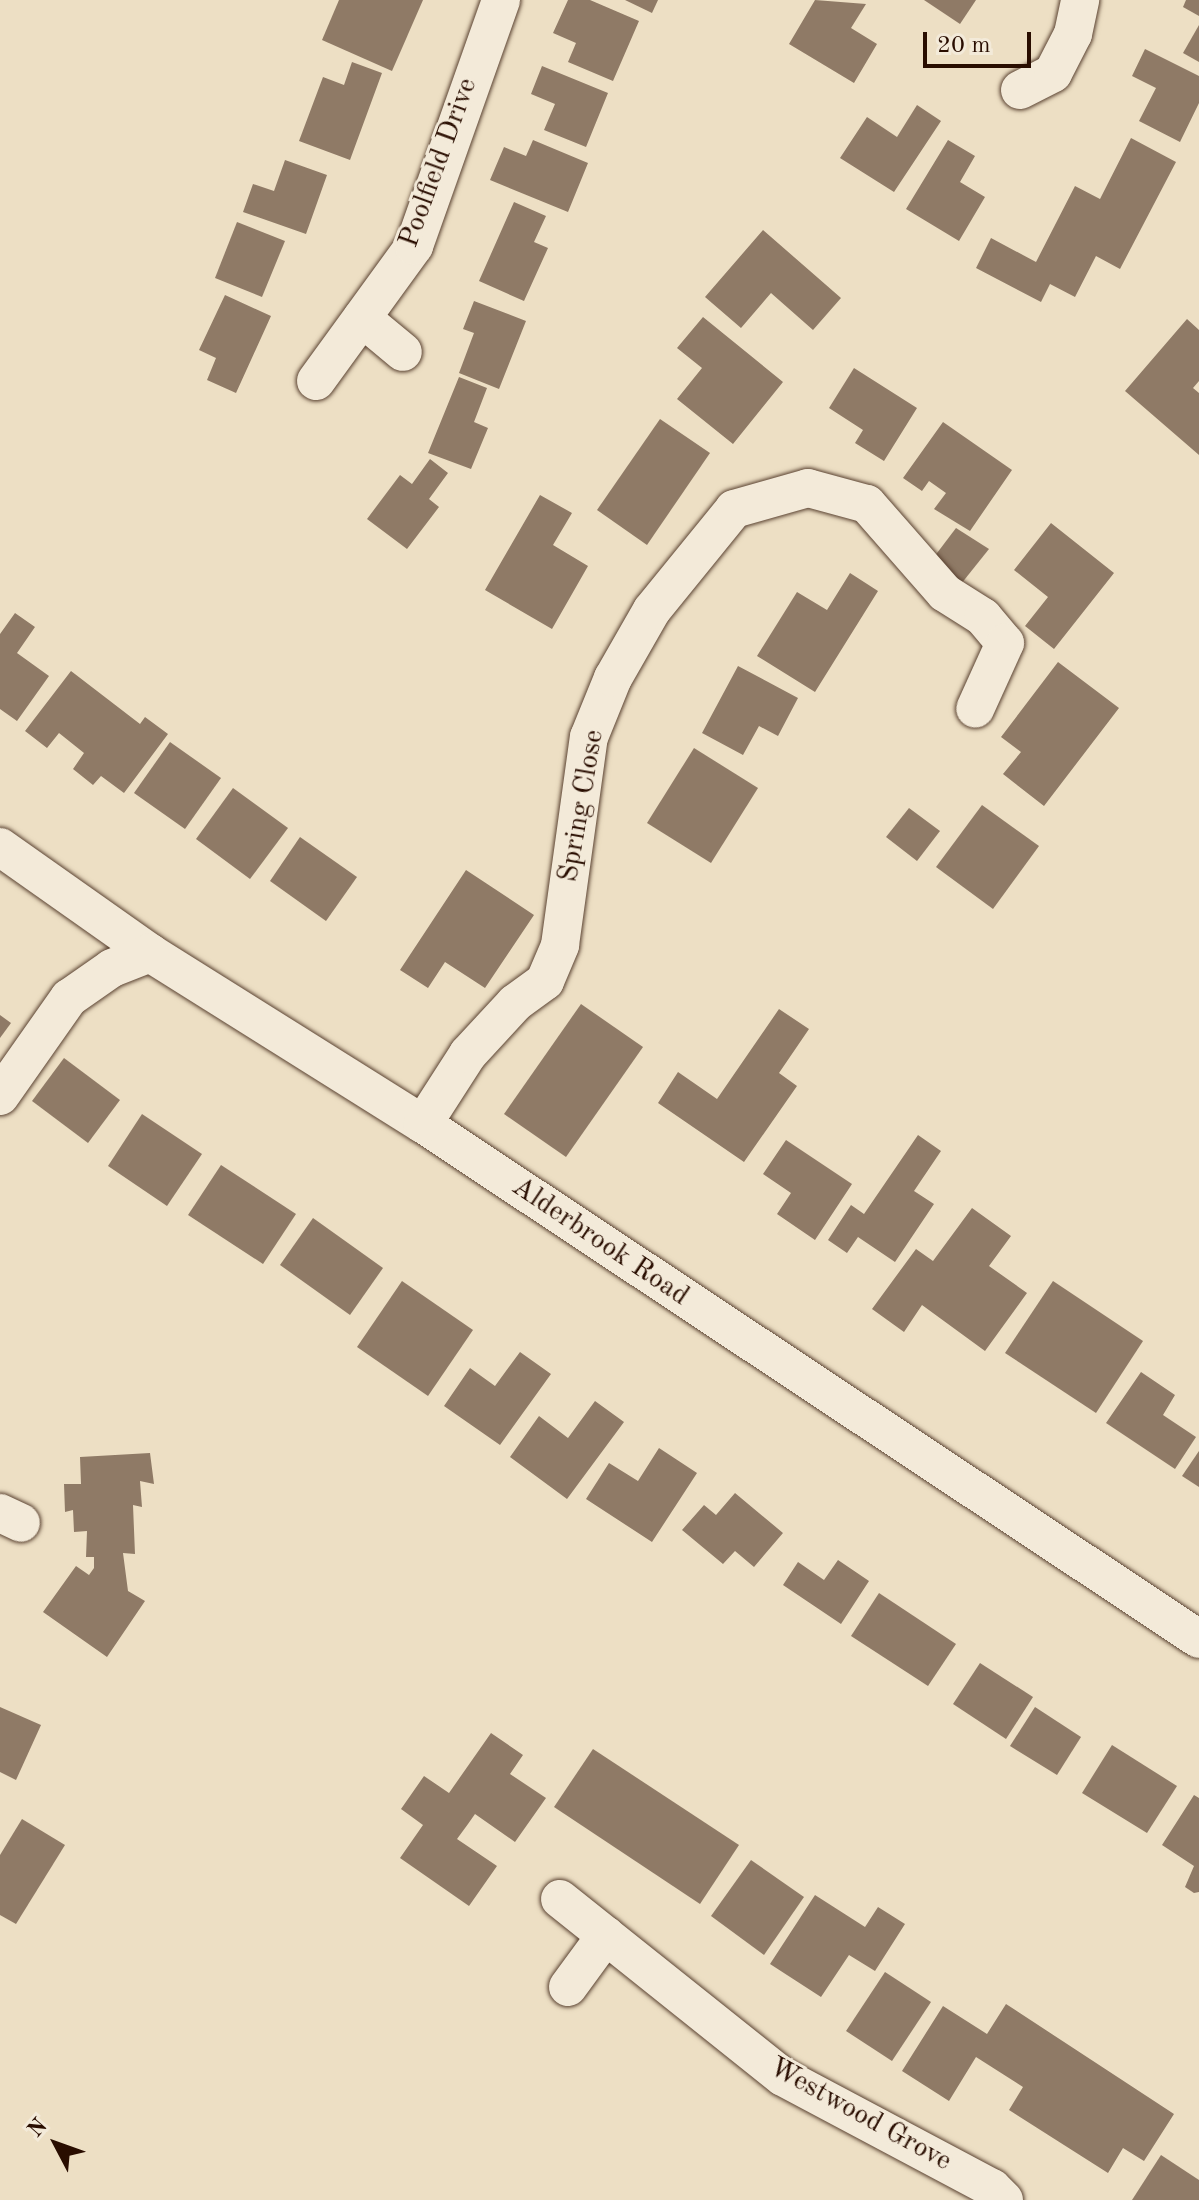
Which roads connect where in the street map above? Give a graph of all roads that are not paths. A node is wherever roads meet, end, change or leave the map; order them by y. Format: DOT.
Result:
graph roads {
  1 [pos="501,0"];
  2 [pos="1080,0"];
  3 [pos="1020,90"];
  4 [pos="362,318"];
  5 [pos="403,352"];
  6 [pos="316,381"];
  7 [pos="975,709"];
  8 [pos="0,847"];
  9 [pos="150,953"];
  10 [pos="0,1096"];
  11 [pos="423,1124"];
  12 [pos="1199,1639"];
  13 [pos="560,1899"];
  14 [pos="606,1935"];
  15 [pos="568,1987"];
  16 [pos="1004,2200"];
  1 -- 4 [label="street, Poolfield Drive"];
  2 -- 3 [label="street"];
  4 -- 5 [label="street"];
  4 -- 6 [label="street, Poolfield Drive"];
  7 -- 11 [label="street, Spring Close"];
  8 -- 9 [label="street, Alderbrook Road"];
  9 -- 10 [label="street"];
  9 -- 11 [label="street, Alderbrook Road"];
  11 -- 12 [label="street, Alderbrook Road"];
  13 -- 14 [label="street, Westwood Grove"];
  14 -- 15 [label="street"];
  14 -- 16 [label="street, Westwood Grove"];
}
